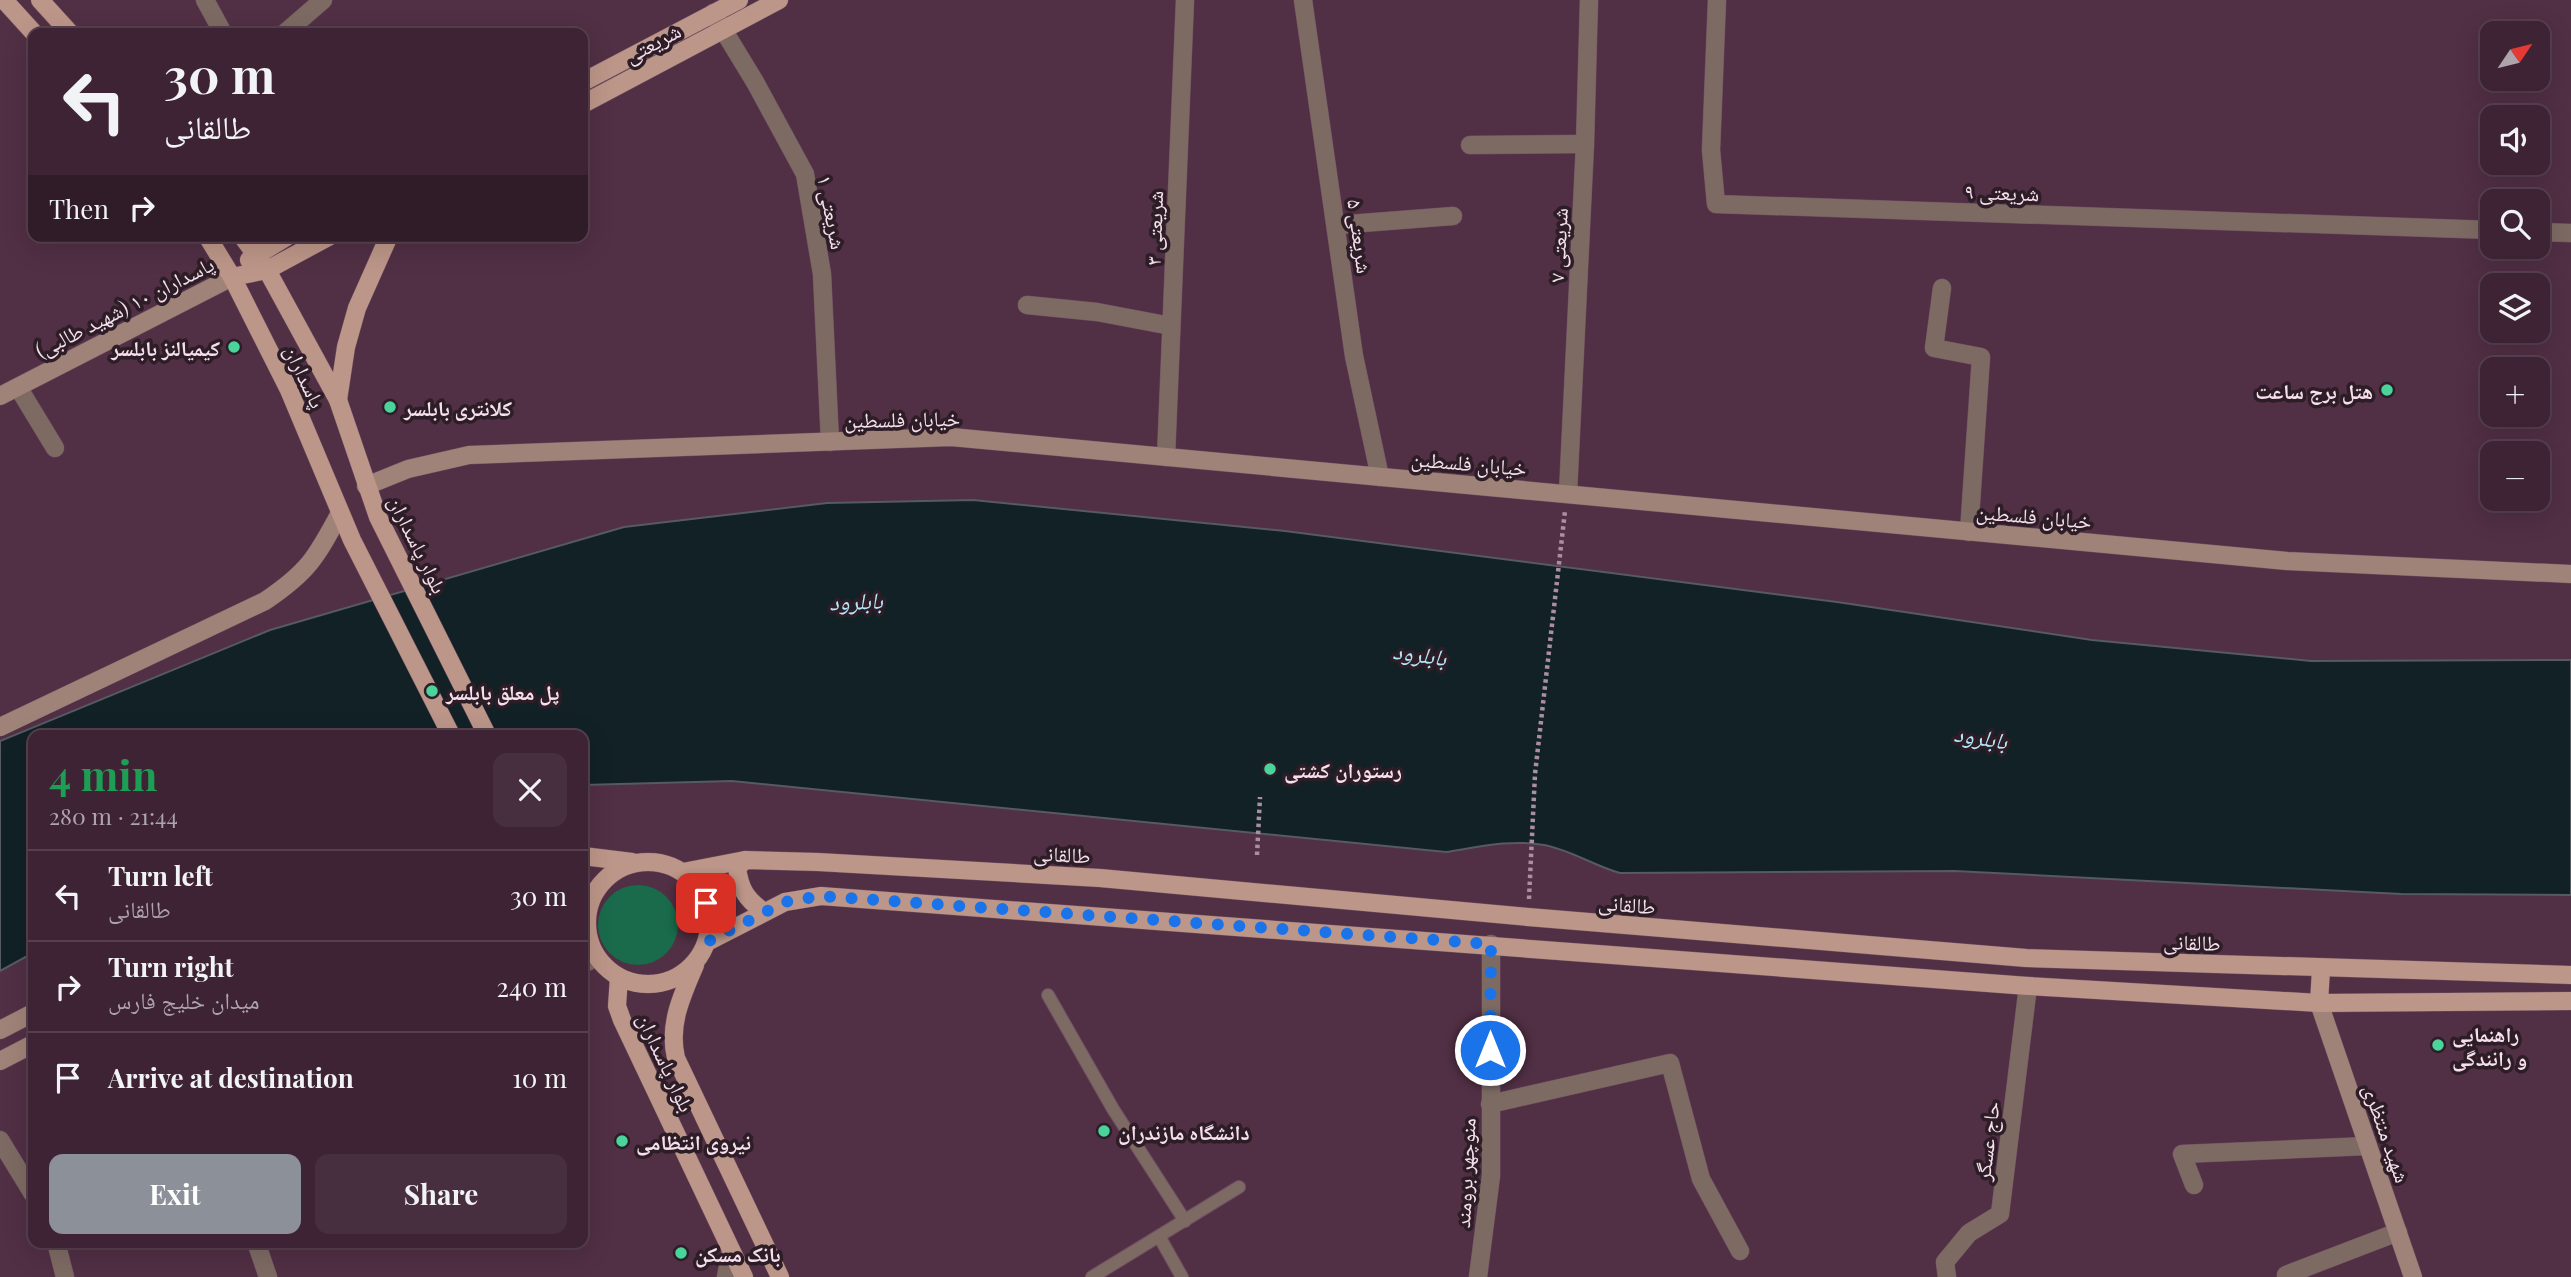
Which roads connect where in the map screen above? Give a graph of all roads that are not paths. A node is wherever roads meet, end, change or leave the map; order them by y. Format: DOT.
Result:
graph roads {
  1 [pos="4,0"];
  2 [pos="40,0"];
  3 [pos="205,0"];
  4 [pos="323,0"];
  5 [pos="739,0"];
  6 [pos="779,0"];
  7 [pos="1185,0"];
  8 [pos="1303,0"];
  9 [pos="1588,0"];
  10 [pos="1717,0"];
  11 [pos="713,13"];
  12 [pos="29,28"];
  13 [pos="65,28"];
  14 [pos="220,28"];
  15 [pos="291,28"];
  16 [pos="724,29"];
  17 [pos="588,79"];
  18 [pos="588,101"];
  19 [pos="1585,144"];
  20 [pos="1470,145"];
  21 [pos="1453,216"];
  22 [pos="1336,225"];
  23 [pos="2480,230"];
  24 [pos="2550,232"];
  25 [pos="2571,233"];
  26 [pos="211,242"];
  27 [pos="247,242"];
  28 [pos="277,242"];
  29 [pos="319,242"];
  30 [pos="386,242"];
  31 [pos="256,253"];
  32 [pos="267,270"];
  33 [pos="232,277"];
  34 [pos="1942,288"];
  35 [pos="1027,305"];
  36 [pos="1171,326"];
  37 [pos="18,387"];
  38 [pos="0,396"];
  39 [pos="338,400"];
  40 [pos="830,442"];
  41 [pos="55,448"];
  42 [pos="1166,457"];
  43 [pos="1380,477"];
  44 [pos="366,486"];
  45 [pos="1568,493"];
  46 [pos="340,513"];
  47 [pos="1969,532"];
  48 [pos="2571,573"];
  49 [pos="0,727"];
  50 [pos="448,730"];
  51 [pos="484,730"];
  52 [pos="588,857"];
  53 [pos="745,860"];
  54 [pos="639,862"];
  55 [pos="682,872"];
  56 [pos="763,911"];
  57 [pos="588,914"];
  58 [pos="707,942"];
  59 [pos="1491,944"];
  60 [pos="590,960"];
  61 [pos="698,960"];
  62 [pos="2321,969"];
  63 [pos="2571,975"];
  64 [pos="619,977"];
  65 [pos="2028,986"];
  66 [pos="1048,995"];
  67 [pos="2571,1001"];
  68 [pos="2319,1003"];
  69 [pos="28,1016"];
  70 [pos="0,1030"];
  71 [pos="28,1047"];
  72 [pos="0,1061"];
  73 [pos="1490,1104"];
  74 [pos="0,1140"];
  75 [pos="2368,1146"];
  76 [pos="2194,1185"];
  77 [pos="28,1186"];
  78 [pos="1239,1187"];
  79 [pos="1185,1221"];
  80 [pos="2398,1232"];
  81 [pos="1160,1238"];
  82 [pos="58,1248"];
  83 [pos="258,1248"];
  84 [pos="731,1250"];
  85 [pos="1740,1251"];
  86 [pos="2286,1275"];
  87 [pos="65,1277"];
  88 [pos="268,1277"];
  89 [pos="726,1277"];
  90 [pos="744,1277"];
  91 [pos="780,1277"];
  92 [pos="1092,1277"];
  93 [pos="1182,1277"];
  94 [pos="1478,1277"];
  95 [pos="1947,1277"];
  96 [pos="2413,1277"];
  1 -- 12 [label="main road"];
  2 -- 13 [label="main road"];
  3 -- 14 [label="street"];
  4 -- 15 [label="street"];
  5 -- 11 [label="main road, شریعتی"];
  6 -- 16 [label="main road, شریعتی"];
  7 -- 36 [label="street, شریعتی ۳"];
  8 -- 22 [label="street, شریعتی ۵"];
  9 -- 19 [label="street, شریعتی ۷"];
  10 -- 23 [label="street, شریعتی ۹"];
  11 -- 16 [label="street, شریعتی ۱"];
  11 -- 17 [label="main road, شریعتی"];
  16 -- 18 [label="main road, شریعتی"];
  16 -- 40 [label="street, شریعتی ۱"];
  19 -- 20 [label="street"];
  19 -- 45 [label="street, شریعتی ۷"];
  21 -- 22 [label="street"];
  22 -- 43 [label="street, شریعتی ۵"];
  24 -- 25 [label="street"];
  26 -- 33 [label="main road, پاسداران"];
  27 -- 31 [label="main road, پاسداران"];
  28 -- 31 [label="main road"];
  29 -- 32 [label="main road"];
  30 -- 39 [label="main road"];
  31 -- 32 [label="main road, پاسداران"];
  31 -- 33 [label="main road"];
  32 -- 33 [label="main road"];
  32 -- 39 [label="main road, پاسداران"];
  33 -- 37 [label="main road, پاسداران ۱۰ (شهید طالبی)"];
  33 -- 46 [label="main road, پاسداران"];
  34 -- 47 [label="street"];
  35 -- 36 [label="street"];
  36 -- 42 [label="street, شریعتی ۳"];
  37 -- 38 [label="main road, پاسداران ۱۰ (شهید طالبی)"];
  37 -- 41 [label="street"];
  39 -- 44 [label="main road, پاسداران"];
  40 -- 42 [label="main road, خیابان فلسطین"];
  40 -- 44 [label="main road, خیابان فلسطین"];
  42 -- 43 [label="main road, خیابان فلسطین"];
  43 -- 45 [label="main road, خیابان فلسطین"];
  44 -- 51 [label="main road, بلوار پاسداران"];
  45 -- 47 [label="main road, خیابان فلسطین"];
  46 -- 49 [label="main road"];
  46 -- 50 [label="main road, پاسداران"];
  47 -- 48 [label="main road, خیابان فلسطین"];
  52 -- 54 [label="main road"];
  53 -- 55 [label="main road, طالقانی"];
  53 -- 56 [label="main road"];
  53 -- 62 [label="main road, طالقانی"];
  54 -- 55 [label="main road"];
  54 -- 57 [label="main road"];
  55 -- 58 [label="main road"];
  56 -- 58 [label="main road"];
  56 -- 59 [label="main road"];
  58 -- 61 [label="main road"];
  59 -- 65 [label="main road"];
  59 -- 73 [label="street, منوچهر برومند"];
  60 -- 64 [label="main road"];
  61 -- 64 [label="main road"];
  61 -- 91 [label="main road, بلوار پاسداران"];
  62 -- 63 [label="main road, طالقانی"];
  62 -- 68 [label="main road"];
  64 -- 84 [label="main road, بلوار پاسداران"];
  65 -- 68 [label="main road"];
  65 -- 95 [label="street, حاج عسگر"];
  66 -- 79 [label="lane"];
  67 -- 68 [label="main road"];
  68 -- 75 [label="main road, شهید منتظری"];
  69 -- 70 [label="main road"];
  71 -- 72 [label="main road"];
  73 -- 85 [label="street"];
  73 -- 94 [label="street, منوچهر برومند"];
  74 -- 77 [label="street"];
  75 -- 76 [label="street"];
  75 -- 80 [label="main road, شهید منتظری"];
  78 -- 79 [label="lane"];
  79 -- 81 [label="lane"];
  80 -- 86 [label="street"];
  80 -- 96 [label="main road, شهید منتظری"];
  81 -- 92 [label="lane"];
  81 -- 93 [label="lane"];
  82 -- 87 [label="street"];
  83 -- 88 [label="street"];
  84 -- 89 [label="street"];
  84 -- 90 [label="main road, بلوار پاسداران"];
}
